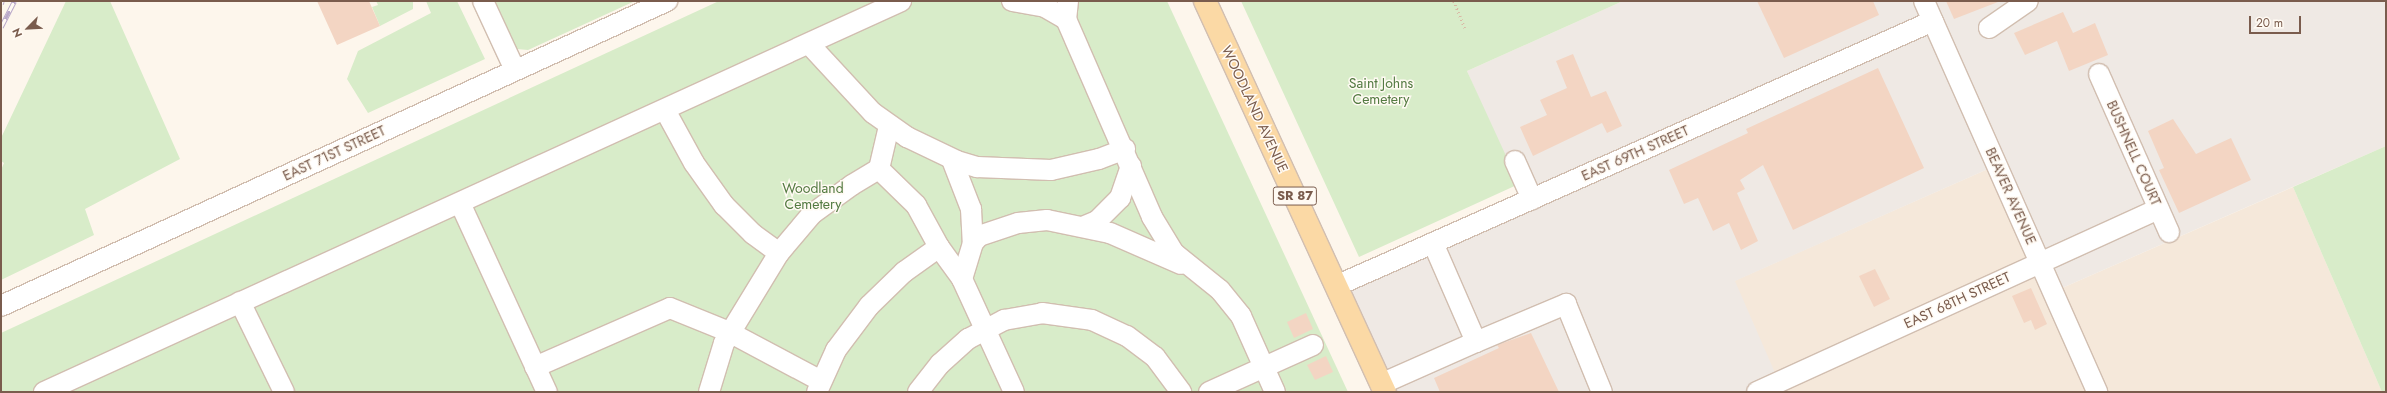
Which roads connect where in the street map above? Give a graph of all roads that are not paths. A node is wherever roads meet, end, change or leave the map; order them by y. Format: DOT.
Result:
graph roads {
  1 [pos="483,1"];
  2 [pos="667,1"];
  3 [pos="901,1"];
  4 [pos="1012,1"];
  5 [pos="1205,1"];
  6 [pos="1924,1"];
  7 [pos="2028,1"];
  8 [pos="1067,10"];
  9 [pos="1933,21"];
  10 [pos="1989,28"];
  11 [pos="809,44"];
  12 [pos="515,70"];
  13 [pos="2099,74"];
  14 [pos="665,110"];
  15 [pos="889,126"];
  16 [pos="1128,157"];
  17 [pos="952,160"];
  18 [pos="1515,161"];
  19 [pos="879,169"];
  20 [pos="1532,199"];
  21 [pos="460,203"];
  22 [pos="2158,209"];
  23 [pos="1085,226"];
  24 [pos="2169,232"];
  25 [pos="973,243"];
  26 [pos="1433,243"];
  27 [pos="939,246"];
  28 [pos="779,253"];
  29 [pos="2040,262"];
  30 [pos="1193,269"];
  31 [pos="962,279"];
  32 [pos="1336,286"];
  33 [pos="240,302"];
  34 [pos="1,306"];
  35 [pos="985,329"];
  36 [pos="729,332"];
  37 [pos="1476,342"];
  38 [pos="1313,345"];
  39 [pos="1265,366"];
  40 [pos="536,367"];
  41 [pos="819,386"];
  42 [pos="1383,388"];
  43 [pos="44,392"];
  44 [pos="284,392"];
  45 [pos="547,392"];
  46 [pos="709,392"];
  47 [pos="918,392"];
  48 [pos="1014,392"];
  49 [pos="1181,392"];
  50 [pos="1209,392"];
  51 [pos="1275,392"];
  52 [pos="1602,392"];
  53 [pos="1757,392"];
  54 [pos="2097,392"];
  1 -- 12 [label="street"];
  2 -- 12 [label="street, EAST 71ST STREET"];
  3 -- 11 [label="street"];
  4 -- 8 [label="street"];
  5 -- 32 [label="main road, WOODLAND AVENUE / SR 87"];
  6 -- 9 [label="street, BEAVER AVENUE"];
  7 -- 10 [label="street"];
  8 -- 16 [label="street"];
  9 -- 20 [label="street, EAST 69TH STREET"];
  9 -- 29 [label="street, BEAVER AVENUE"];
  11 -- 14 [label="street"];
  11 -- 15 [label="street"];
  12 -- 34 [label="street, EAST 71ST STREET"];
  13 -- 22 [label="street, BUSHNELL COURT"];
  14 -- 21 [label="street"];
  14 -- 28 [label="street"];
  15 -- 17 [label="street"];
  15 -- 19 [label="street"];
  16 -- 17 [label="street"];
  16 -- 23 [label="street"];
  16 -- 30 [label="street"];
  17 -- 25 [label="street"];
  18 -- 20 [label="street"];
  19 -- 27 [label="street"];
  19 -- 28 [label="street"];
  20 -- 26 [label="street, EAST 69TH STREET"];
  21 -- 33 [label="street"];
  21 -- 40 [label="street"];
  22 -- 24 [label="street, BUSHNELL COURT"];
  22 -- 29 [label="street, EAST 68TH STREET"];
  23 -- 25 [label="street"];
  23 -- 30 [label="street"];
  25 -- 31 [label="street"];
  26 -- 32 [label="street, EAST 69TH STREET"];
  26 -- 37 [label="street"];
  27 -- 31 [label="street"];
  27 -- 41 [label="street"];
  28 -- 36 [label="street"];
  29 -- 53 [label="street, EAST 68TH STREET"];
  29 -- 54 [label="street, BEAVER AVENUE"];
  30 -- 39 [label="street"];
  31 -- 35 [label="street"];
  32 -- 42 [label="main road, WOODLAND AVENUE / SR 87"];
  33 -- 43 [label="street"];
  33 -- 44 [label="street"];
  35 -- 47 [label="street"];
  35 -- 48 [label="street"];
  35 -- 49 [label="street"];
  36 -- 40 [label="street"];
  36 -- 41 [label="street"];
  36 -- 46 [label="street"];
  37 -- 42 [label="street"];
  37 -- 52 [label="street"];
  38 -- 39 [label="street"];
  39 -- 50 [label="street"];
  39 -- 51 [label="street"];
  40 -- 45 [label="street"];
}
